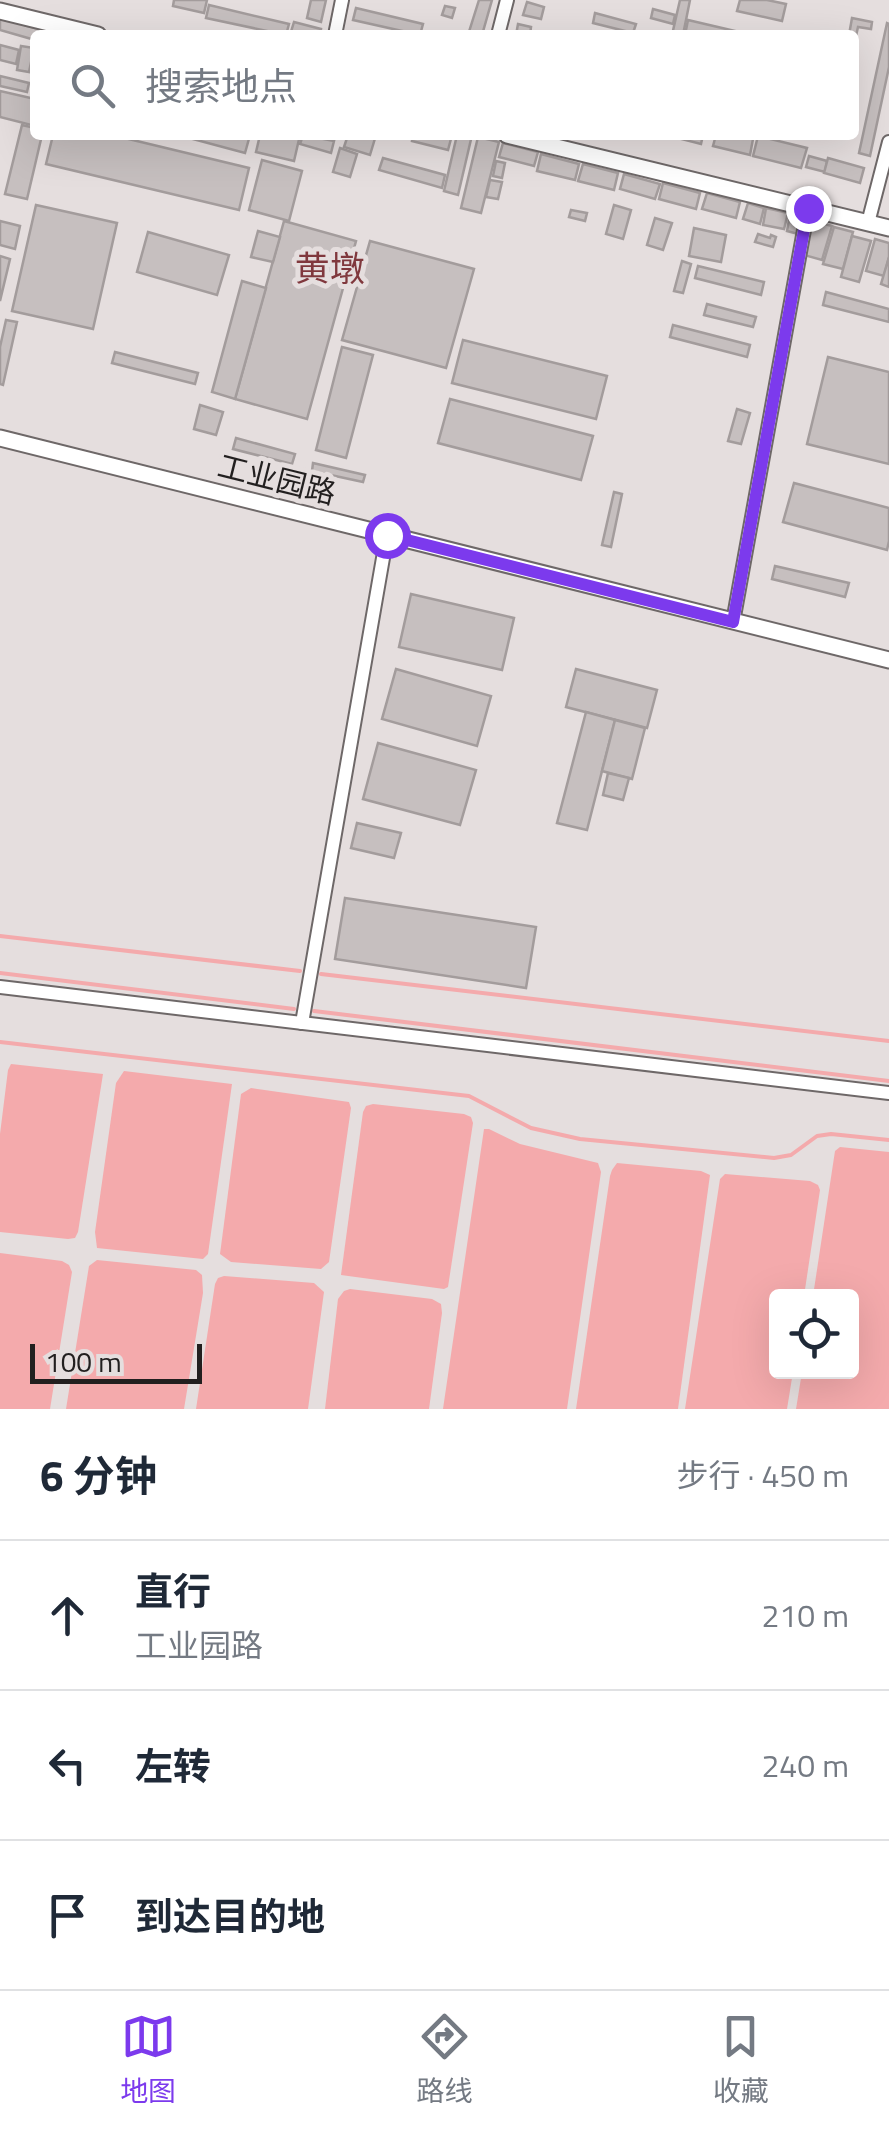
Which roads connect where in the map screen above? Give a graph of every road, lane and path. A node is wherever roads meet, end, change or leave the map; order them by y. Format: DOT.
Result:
graph roads {
  1 [pos="342,0"];
  2 [pos="508,0"];
  3 [pos="0,11"];
  4 [pos="78,30"];
  5 [pos="336,30"];
  6 [pos="499,30"];
  7 [pos="529,140"];
  8 [pos="889,142"];
  9 [pos="808,208"];
  10 [pos="868,223"];
  11 [pos="889,228"];
  12 [pos="0,438"];
  13 [pos="387,535"];
  14 [pos="733,622"];
  15 [pos="889,660"];
  16 [pos="0,988"];
  17 [pos="302,1023"];
  18 [pos="889,1092"];
  1 -- 5 [label="street"];
  2 -- 6 [label="street"];
  3 -- 4 [label="street"];
  7 -- 9 [label="street"];
  8 -- 10 [label="street"];
  9 -- 10 [label="street"];
  9 -- 14 [label="street"];
  10 -- 11 [label="street"];
  12 -- 13 [label="street, 工业园路"];
  13 -- 14 [label="street, 工业园路"];
  13 -- 17 [label="street"];
  14 -- 15 [label="street, 工业园路"];
  16 -- 17 [label="street"];
  17 -- 18 [label="street"];
}
